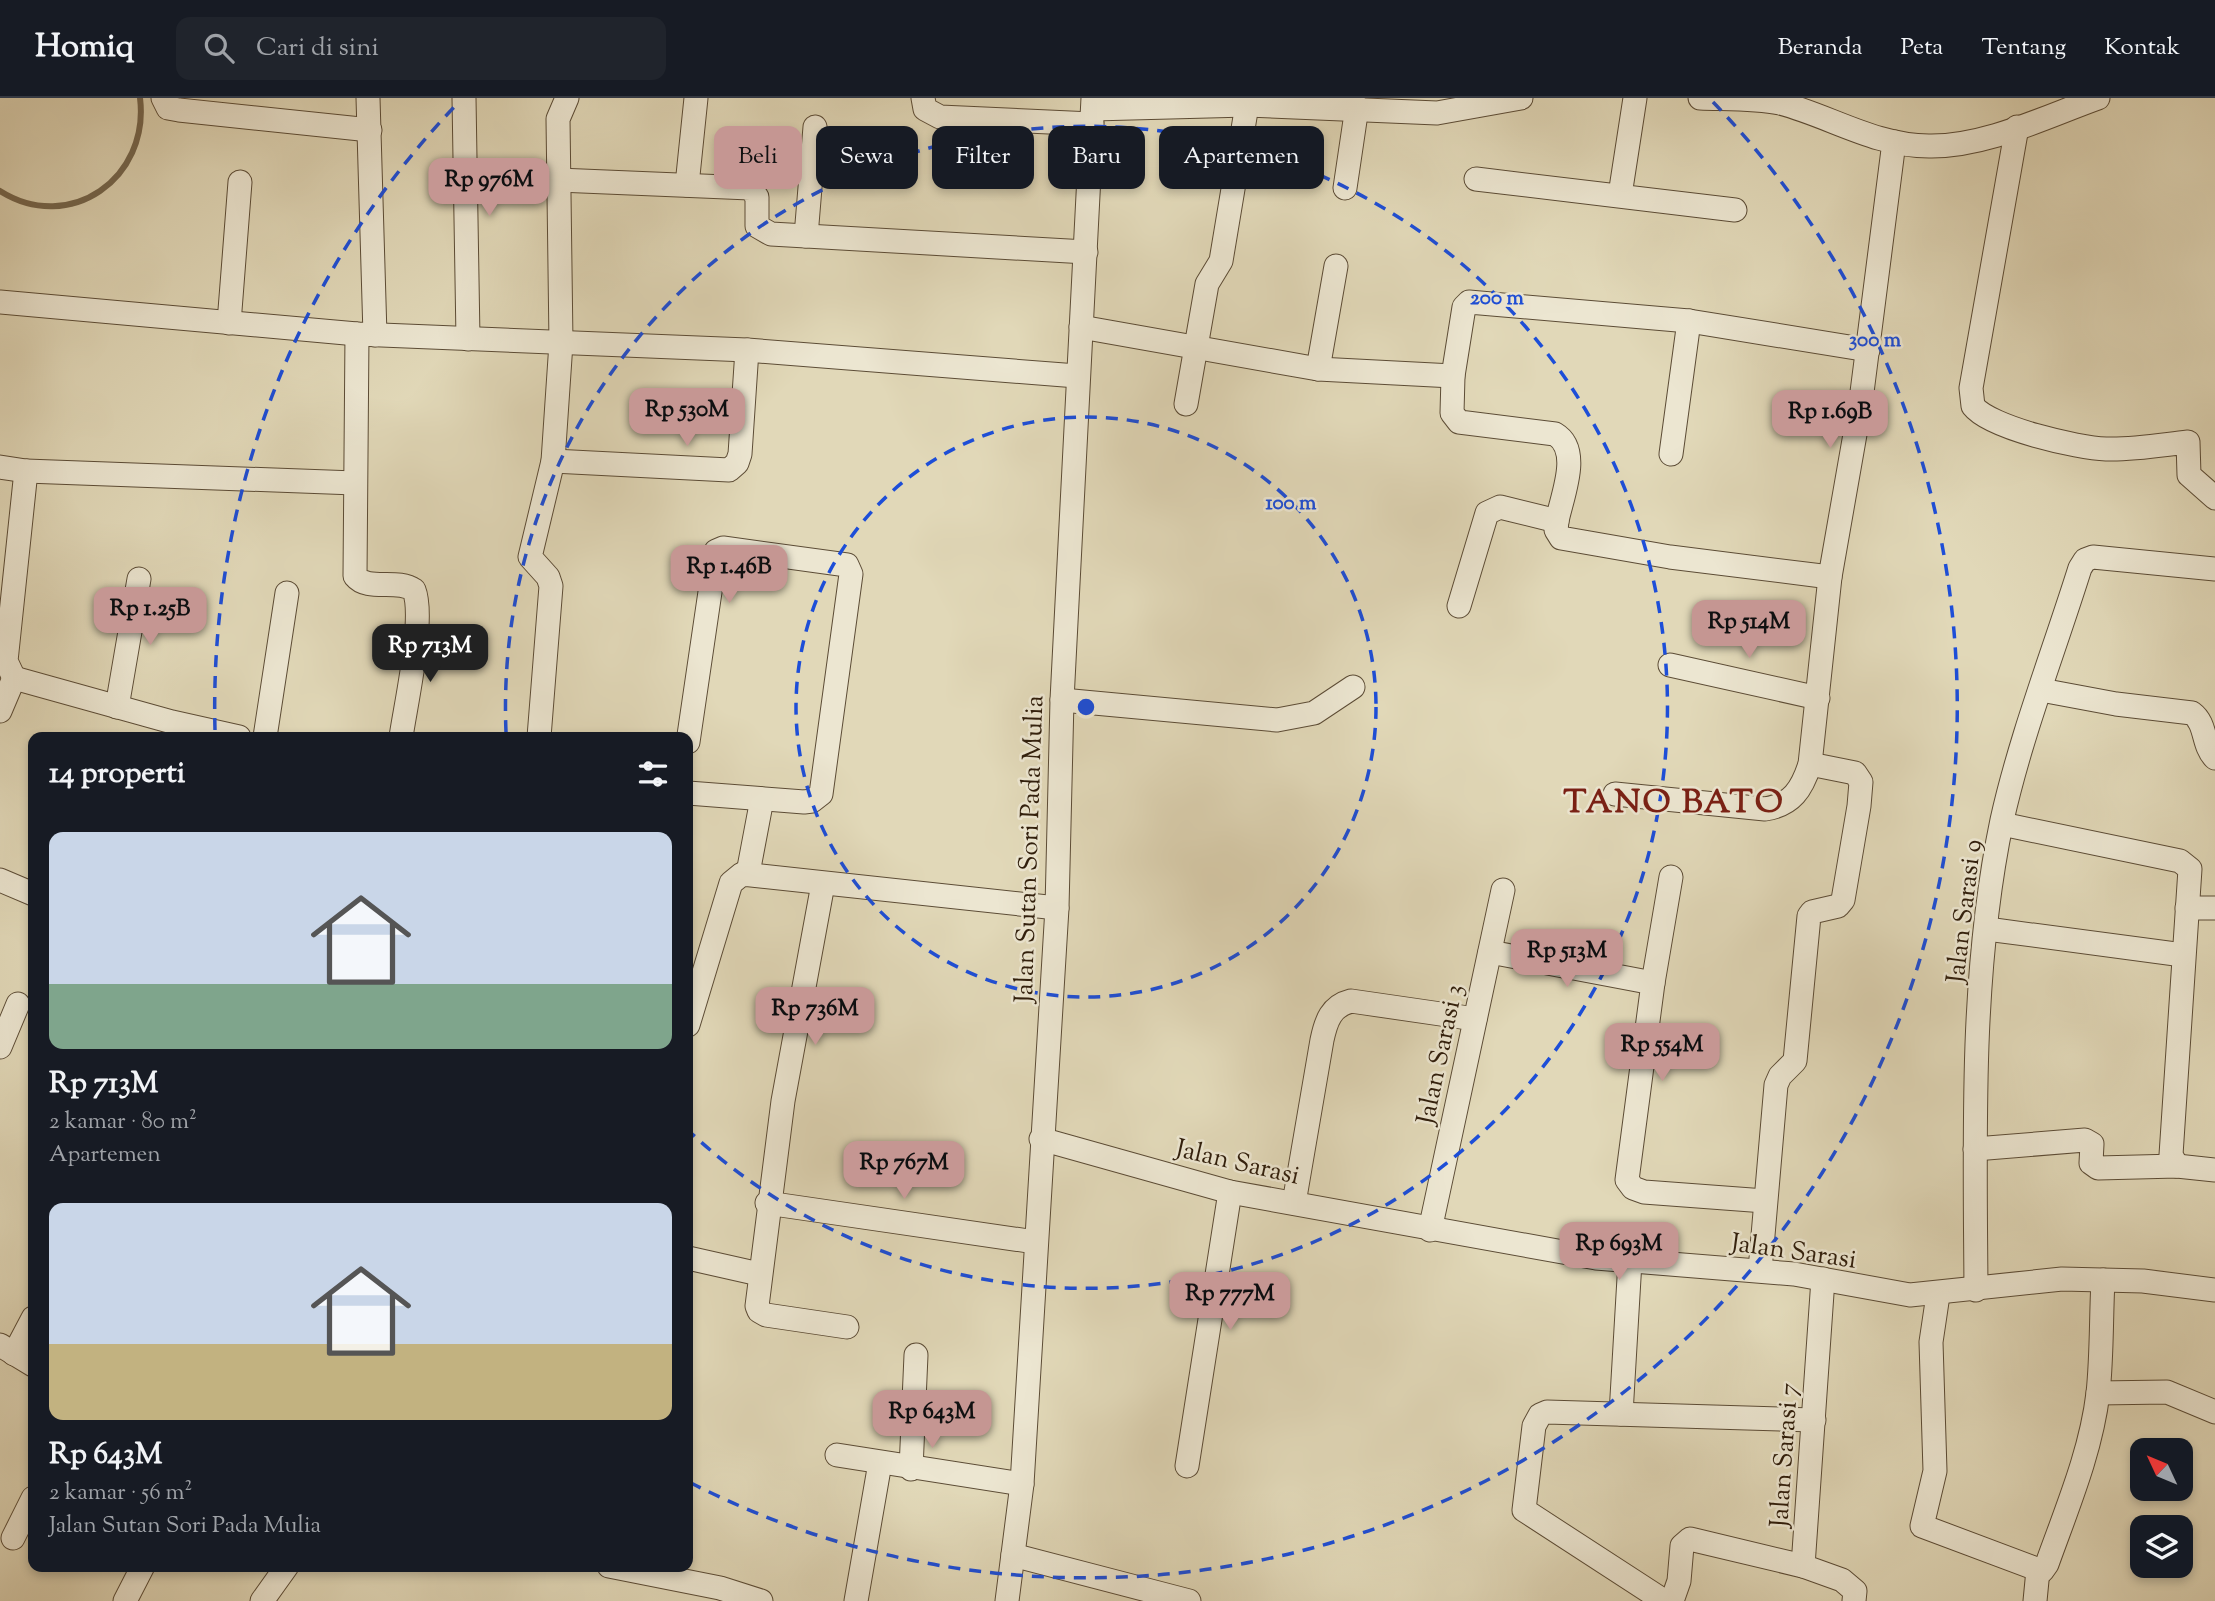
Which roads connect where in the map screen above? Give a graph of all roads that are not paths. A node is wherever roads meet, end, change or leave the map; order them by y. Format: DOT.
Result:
graph roads {
  1 [pos="163,98"];
  2 [pos="368,98"];
  3 [pos="464,98"];
  4 [pos="567,98"];
  5 [pos="696,98"];
  6 [pos="923,98"];
  7 [pos="1521,98"];
  8 [pos="1635,98"];
  9 [pos="1700,98"];
  10 [pos="2098,98"];
  11 [pos="1778,100"];
  12 [pos="1236,103"];
  13 [pos="1399,105"];
  14 [pos="1357,107"];
  15 [pos="1093,110"];
  16 [pos="816,127"];
  17 [pos="2017,127"];
  18 [pos="370,130"];
  19 [pos="1894,142"];
  20 [pos="1476,179"];
  21 [pos="558,180"];
  22 [pos="240,182"];
  23 [pos="687,186"];
  24 [pos="1345,188"];
  25 [pos="1620,195"];
  26 [pos="1735,210"];
  27 [pos="806,236"];
  28 [pos="1086,252"];
  29 [pos="1336,266"];
  30 [pos="0,302"];
  31 [pos="1689,321"];
  32 [pos="229,323"];
  33 [pos="1081,327"];
  34 [pos="366,335"];
  35 [pos="468,339"];
  36 [pos="561,343"];
  37 [pos="1195,350"];
  38 [pos="1868,350"];
  39 [pos="747,351"];
  40 [pos="1318,369"];
  41 [pos="1077,376"];
  42 [pos="1453,376"];
  43 [pos="1186,404"];
  44 [pos="1671,454"];
  45 [pos="553,461"];
  46 [pos="0,467"];
  47 [pos="26,471"];
  48 [pos="355,483"];
  49 [pos="2215,498"];
  50 [pos="1557,521"];
  51 [pos="2215,569"];
  52 [pos="1830,578"];
  53 [pos="139,579"];
  54 [pos="287,593"];
  55 [pos="1459,606"];
  56 [pos="1670,665"];
  57 [pos="15,678"];
  58 [pos="1353,687"];
  59 [pos="2041,690"];
  60 [pos="1818,698"];
  61 [pos="1062,700"];
  62 [pos="117,707"];
  63 [pos="0,711"];
  64 [pos="167,730"];
  65 [pos="188,732"];
  66 [pos="266,732"];
  67 [pos="402,732"];
  68 [pos="539,732"];
  69 [pos="689,732"];
  70 [pos="2215,758"];
  71 [pos="1810,764"];
  72 [pos="693,793"];
  73 [pos="1615,794"];
  74 [pos="762,799"];
  75 [pos="2002,824"];
  76 [pos="748,873"];
  77 [pos="1671,877"];
  78 [pos="0,880"];
  79 [pos="823,884"];
  80 [pos="1503,890"];
  81 [pos="28,892"];
  82 [pos="1057,908"];
  83 [pos="2188,908"];
  84 [pos="2215,908"];
  85 [pos="1987,929"];
  86 [pos="1490,951"];
  87 [pos="2183,955"];
  88 [pos="1653,983"];
  89 [pos="17,1003"];
  90 [pos="693,1008"];
  91 [pos="1475,1019"];
  92 [pos="0,1047"];
  93 [pos="1041,1139"];
  94 [pos="1975,1149"];
  95 [pos="2178,1166"];
  96 [pos="2215,1170"];
  97 [pos="1230,1192"];
  98 [pos="1765,1201"];
  99 [pos="767,1203"];
  100 [pos="1294,1203"];
  101 [pos="1430,1230"];
  102 [pos="1035,1242"];
  103 [pos="693,1259"];
  104 [pos="1630,1261"];
  105 [pos="1760,1270"];
  106 [pos="759,1274"];
  107 [pos="1823,1279"];
  108 [pos="2103,1280"];
  109 [pos="1976,1290"];
  110 [pos="2215,1290"];
  111 [pos="1938,1295"];
  112 [pos="847,1327"];
  113 [pos="28,1329"];
  114 [pos="16,1355"];
  115 [pos="916,1355"];
  116 [pos="2098,1393"];
  117 [pos="2215,1412"];
  118 [pos="1621,1414"];
  119 [pos="1814,1420"];
  120 [pos="837,1455"];
  121 [pos="880,1463"];
  122 [pos="1187,1466"];
  123 [pos="911,1469"];
  124 [pos="1022,1484"];
  125 [pos="28,1508"];
  126 [pos="13,1538"];
  127 [pos="1013,1555"];
  128 [pos="1803,1566"];
  129 [pos="2038,1570"];
  130 [pos="140,1572"];
  131 [pos="283,1572"];
  132 [pos="639,1572"];
  133 [pos="125,1601"];
  134 [pos="262,1601"];
  135 [pos="761,1601"];
  136 [pos="856,1601"];
  137 [pos="1007,1601"];
  138 [pos="1189,1601"];
  139 [pos="1664,1601"];
  140 [pos="1672,1601"];
  141 [pos="1854,1601"];
  142 [pos="2035,1601"];
  1 -- 18 [label="street"];
  2 -- 18 [label="street"];
  3 -- 35 [label="street"];
  4 -- 21 [label="street"];
  5 -- 23 [label="street"];
  6 -- 15 [label="street"];
  7 -- 13 [label="street"];
  8 -- 25 [label="street"];
  9 -- 11 [label="street"];
  10 -- 17 [label="street"];
  11 -- 19 [label="street"];
  12 -- 14 [label="street"];
  12 -- 15 [label="street"];
  12 -- 37 [label="street"];
  13 -- 14 [label="street"];
  14 -- 24 [label="street"];
  15 -- 28 [label="street, Jalan Sutan Sori Pada Mulia"];
  16 -- 27 [label="street"];
  17 -- 19 [label="street"];
  17 -- 49 [label="street"];
  18 -- 34 [label="street"];
  19 -- 38 [label="street"];
  20 -- 25 [label="street"];
  21 -- 23 [label="street"];
  21 -- 36 [label="street"];
  22 -- 32 [label="street"];
  23 -- 27 [label="street"];
  25 -- 26 [label="street"];
  27 -- 28 [label="street"];
  28 -- 33 [label="street, Jalan Sutan Sori Pada Mulia"];
  29 -- 40 [label="street"];
  30 -- 32 [label="street"];
  31 -- 38 [label="street"];
  31 -- 42 [label="street"];
  31 -- 44 [label="street"];
  32 -- 34 [label="street"];
  33 -- 37 [label="street"];
  33 -- 41 [label="street, Jalan Sutan Sori Pada Mulia"];
  34 -- 35 [label="street"];
  34 -- 48 [label="street"];
  35 -- 36 [label="street"];
  36 -- 39 [label="street"];
  36 -- 45 [label="street"];
  37 -- 40 [label="street"];
  37 -- 43 [label="street"];
  38 -- 52 [label="street"];
  39 -- 41 [label="street"];
  39 -- 45 [label="street"];
  40 -- 42 [label="street"];
  41 -- 61 [label="street, Jalan Sutan Sori Pada Mulia"];
  42 -- 50 [label="street"];
  45 -- 68 [label="street"];
  46 -- 47 [label="street"];
  47 -- 48 [label="street"];
  47 -- 57 [label="street"];
  48 -- 67 [label="street"];
  50 -- 52 [label="street"];
  50 -- 55 [label="street"];
  51 -- 59 [label="street, Jalan Sarasi 9"];
  52 -- 60 [label="street"];
  53 -- 62 [label="street"];
  54 -- 66 [label="street"];
  56 -- 60 [label="street"];
  57 -- 62 [label="street"];
  57 -- 63 [label="street"];
  58 -- 61 [label="street"];
  59 -- 70 [label="street"];
  59 -- 75 [label="street, Jalan Sarasi 9"];
  60 -- 71 [label="street"];
  61 -- 82 [label="street, Jalan Sutan Sori Pada Mulia"];
  62 -- 64 [label="street"];
  64 -- 65 [label="street"];
  69 -- 74 [label="street"];
  71 -- 73 [label="street"];
  71 -- 98 [label="street"];
  72 -- 74 [label="street"];
  74 -- 76 [label="street"];
  75 -- 83 [label="street"];
  75 -- 85 [label="street, Jalan Sarasi 9"];
  76 -- 79 [label="street"];
  76 -- 90 [label="street"];
  77 -- 88 [label="street"];
  78 -- 81 [label="street"];
  79 -- 82 [label="street"];
  79 -- 99 [label="street"];
  80 -- 86 [label="street, Jalan Sarasi 3"];
  82 -- 93 [label="street, Jalan Sutan Sori Pada Mulia"];
  83 -- 84 [label="street"];
  83 -- 87 [label="street"];
  85 -- 87 [label="street"];
  85 -- 94 [label="street, Jalan Sarasi 9"];
  86 -- 88 [label="street"];
  86 -- 91 [label="street, Jalan Sarasi 3"];
  87 -- 95 [label="street"];
  88 -- 98 [label="street"];
  89 -- 92 [label="street"];
  91 -- 100 [label="street"];
  91 -- 101 [label="street, Jalan Sarasi 3"];
  93 -- 97 [label="street, Jalan Sarasi"];
  93 -- 102 [label="street, Jalan Sutan Sori Pada Mulia"];
  94 -- 95 [label="street"];
  94 -- 109 [label="street, Jalan Sarasi 9"];
  95 -- 96 [label="street"];
  97 -- 100 [label="street, Jalan Sarasi"];
  97 -- 122 [label="street"];
  98 -- 105 [label="street"];
  99 -- 102 [label="street"];
  99 -- 106 [label="street"];
  100 -- 101 [label="street, Jalan Sarasi"];
  101 -- 104 [label="street, Jalan Sarasi"];
  102 -- 124 [label="street, Jalan Sutan Sori Pada Mulia"];
  103 -- 106 [label="street"];
  104 -- 105 [label="street, Jalan Sarasi"];
  104 -- 118 [label="street"];
  105 -- 107 [label="street, Jalan Sarasi"];
  106 -- 112 [label="street"];
  107 -- 111 [label="street, Jalan Sarasi"];
  107 -- 119 [label="street, Jalan Sarasi 7"];
  108 -- 109 [label="street, Jalan Sarasi"];
  108 -- 110 [label="street, Jalan Sarasi"];
  108 -- 116 [label="street"];
  109 -- 111 [label="street, Jalan Sarasi"];
  111 -- 129 [label="street"];
  113 -- 114 [label="street"];
  115 -- 123 [label="street"];
  116 -- 117 [label="street"];
  116 -- 129 [label="street"];
  118 -- 119 [label="street"];
  118 -- 139 [label="street"];
  119 -- 128 [label="street, Jalan Sarasi 7"];
  120 -- 121 [label="street"];
  121 -- 123 [label="street"];
  121 -- 136 [label="street"];
  123 -- 124 [label="street"];
  124 -- 127 [label="street, Jalan Sutan Sori Pada Mulia"];
  125 -- 126 [label="street"];
  127 -- 137 [label="street, Jalan Sutan Sori Pada Mulia"];
  127 -- 138 [label="street"];
  128 -- 140 [label="street"];
  128 -- 141 [label="street, Jalan Sarasi 7"];
  129 -- 142 [label="street"];
  130 -- 133 [label="street"];
  131 -- 134 [label="street"];
  132 -- 135 [label="street"];
}
